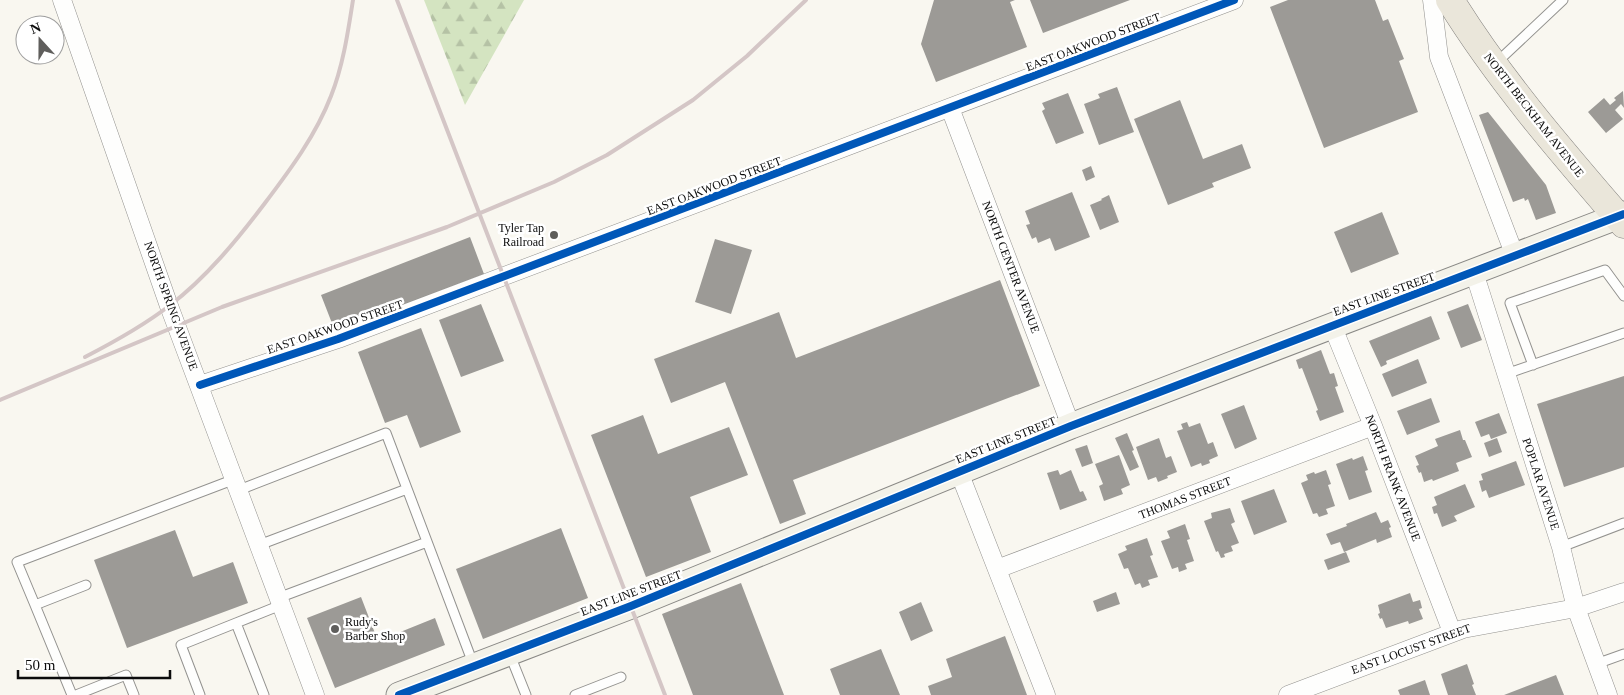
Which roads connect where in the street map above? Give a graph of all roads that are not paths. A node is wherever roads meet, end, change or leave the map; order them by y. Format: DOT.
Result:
graph roads {
  1 [pos="62,0"];
  2 [pos="1234,0"];
  3 [pos="1432,0"];
  4 [pos="1450,0"];
  5 [pos="1562,0"];
  6 [pos="1493,66"];
  7 [pos="950,108"];
  8 [pos="1622,218"];
  9 [pos="1516,256"];
  10 [pos="1474,272"];
  11 [pos="1624,296"];
  12 [pos="1332,325"];
  13 [pos="1624,334"];
  14 [pos="1533,365"];
  15 [pos="1506,374"];
  16 [pos="200,385"];
  17 [pos="1071,426"];
  18 [pos="1373,426"];
  19 [pos="959,472"];
  20 [pos="237,484"];
  21 [pos="407,488"];
  22 [pos="1624,523"];
  23 [pos="427,542"];
  24 [pos="259,545"];
  25 [pos="1561,547"];
  26 [pos="997,569"];
  27 [pos="86,585"];
  28 [pos="1624,592"];
  29 [pos="280,602"];
  30 [pos="35,605"];
  31 [pos="1576,608"];
  32 [pos="236,623"];
  33 [pos="1452,632"];
  34 [pos="510,653"];
  35 [pos="1624,654"];
  36 [pos="1596,664"];
  37 [pos="474,666"];
  38 [pos="622,677"];
  39 [pos="72,695"];
  40 [pos="76,695"];
  41 [pos="134,695"];
  42 [pos="200,695"];
  43 [pos="264,695"];
  44 [pos="315,695"];
  45 [pos="399,695"];
  46 [pos="526,695"];
  47 [pos="575,695"];
  48 [pos="1046,695"];
  49 [pos="1288,695"];
  50 [pos="1608,695"];
  1 -- 16 [label="street, NORTH SPRING AVENUE"];
  2 -- 7 [label="street, EAST OAKWOOD STREET"];
  3 -- 9 [label="street"];
  4 -- 6 [label="main road, NORTH BECKHAM AVENUE"];
  5 -- 6 [label="lane"];
  6 -- 8 [label="main road, NORTH BECKHAM AVENUE"];
  7 -- 16 [label="street, EAST OAKWOOD STREET"];
  7 -- 17 [label="street, NORTH CENTER AVENUE"];
  8 -- 9 [label="street, EAST LINE STREET"];
  9 -- 10 [label="street, EAST LINE STREET"];
  10 -- 12 [label="street, EAST LINE STREET"];
  10 -- 15 [label="street, POPLAR AVENUE"];
  11 -- 14 [label="lane"];
  12 -- 17 [label="street, EAST LINE STREET"];
  12 -- 18 [label="street, NORTH FRANK AVENUE"];
  13 -- 14 [label="lane"];
  14 -- 15 [label="lane"];
  15 -- 25 [label="street, POPLAR AVENUE"];
  16 -- 20 [label="street, NORTH SPRING AVENUE"];
  17 -- 19 [label="street, EAST LINE STREET"];
  18 -- 26 [label="street, THOMAS STREET"];
  18 -- 33 [label="street, NORTH FRANK AVENUE"];
  19 -- 26 [label="street"];
  19 -- 34 [label="street, EAST LINE STREET"];
  20 -- 21 [label="lane"];
  20 -- 24 [label="street, NORTH SPRING AVENUE"];
  20 -- 30 [label="lane"];
  21 -- 23 [label="lane"];
  21 -- 24 [label="lane"];
  22 -- 25 [label="lane"];
  23 -- 29 [label="lane"];
  23 -- 37 [label="lane"];
  24 -- 29 [label="street, NORTH SPRING AVENUE"];
  25 -- 31 [label="street, POPLAR AVENUE"];
  26 -- 48 [label="street"];
  27 -- 30 [label="lane"];
  28 -- 31 [label="street, EAST LOCUST STREET"];
  29 -- 32 [label="lane"];
  29 -- 44 [label="street, NORTH SPRING AVENUE"];
  30 -- 39 [label="lane"];
  31 -- 33 [label="street, EAST LOCUST STREET"];
  31 -- 36 [label="street, POPLAR AVENUE"];
  32 -- 42 [label="lane"];
  32 -- 43 [label="lane"];
  33 -- 49 [label="street, EAST LOCUST STREET"];
  34 -- 37 [label="street, EAST LINE STREET"];
  34 -- 46 [label="lane"];
  35 -- 36 [label="lane"];
  36 -- 50 [label="street, POPLAR AVENUE"];
  37 -- 45 [label="street, EAST LINE STREET"];
  38 -- 47 [label="lane"];
  40 -- 41 [label="lane"];
}
